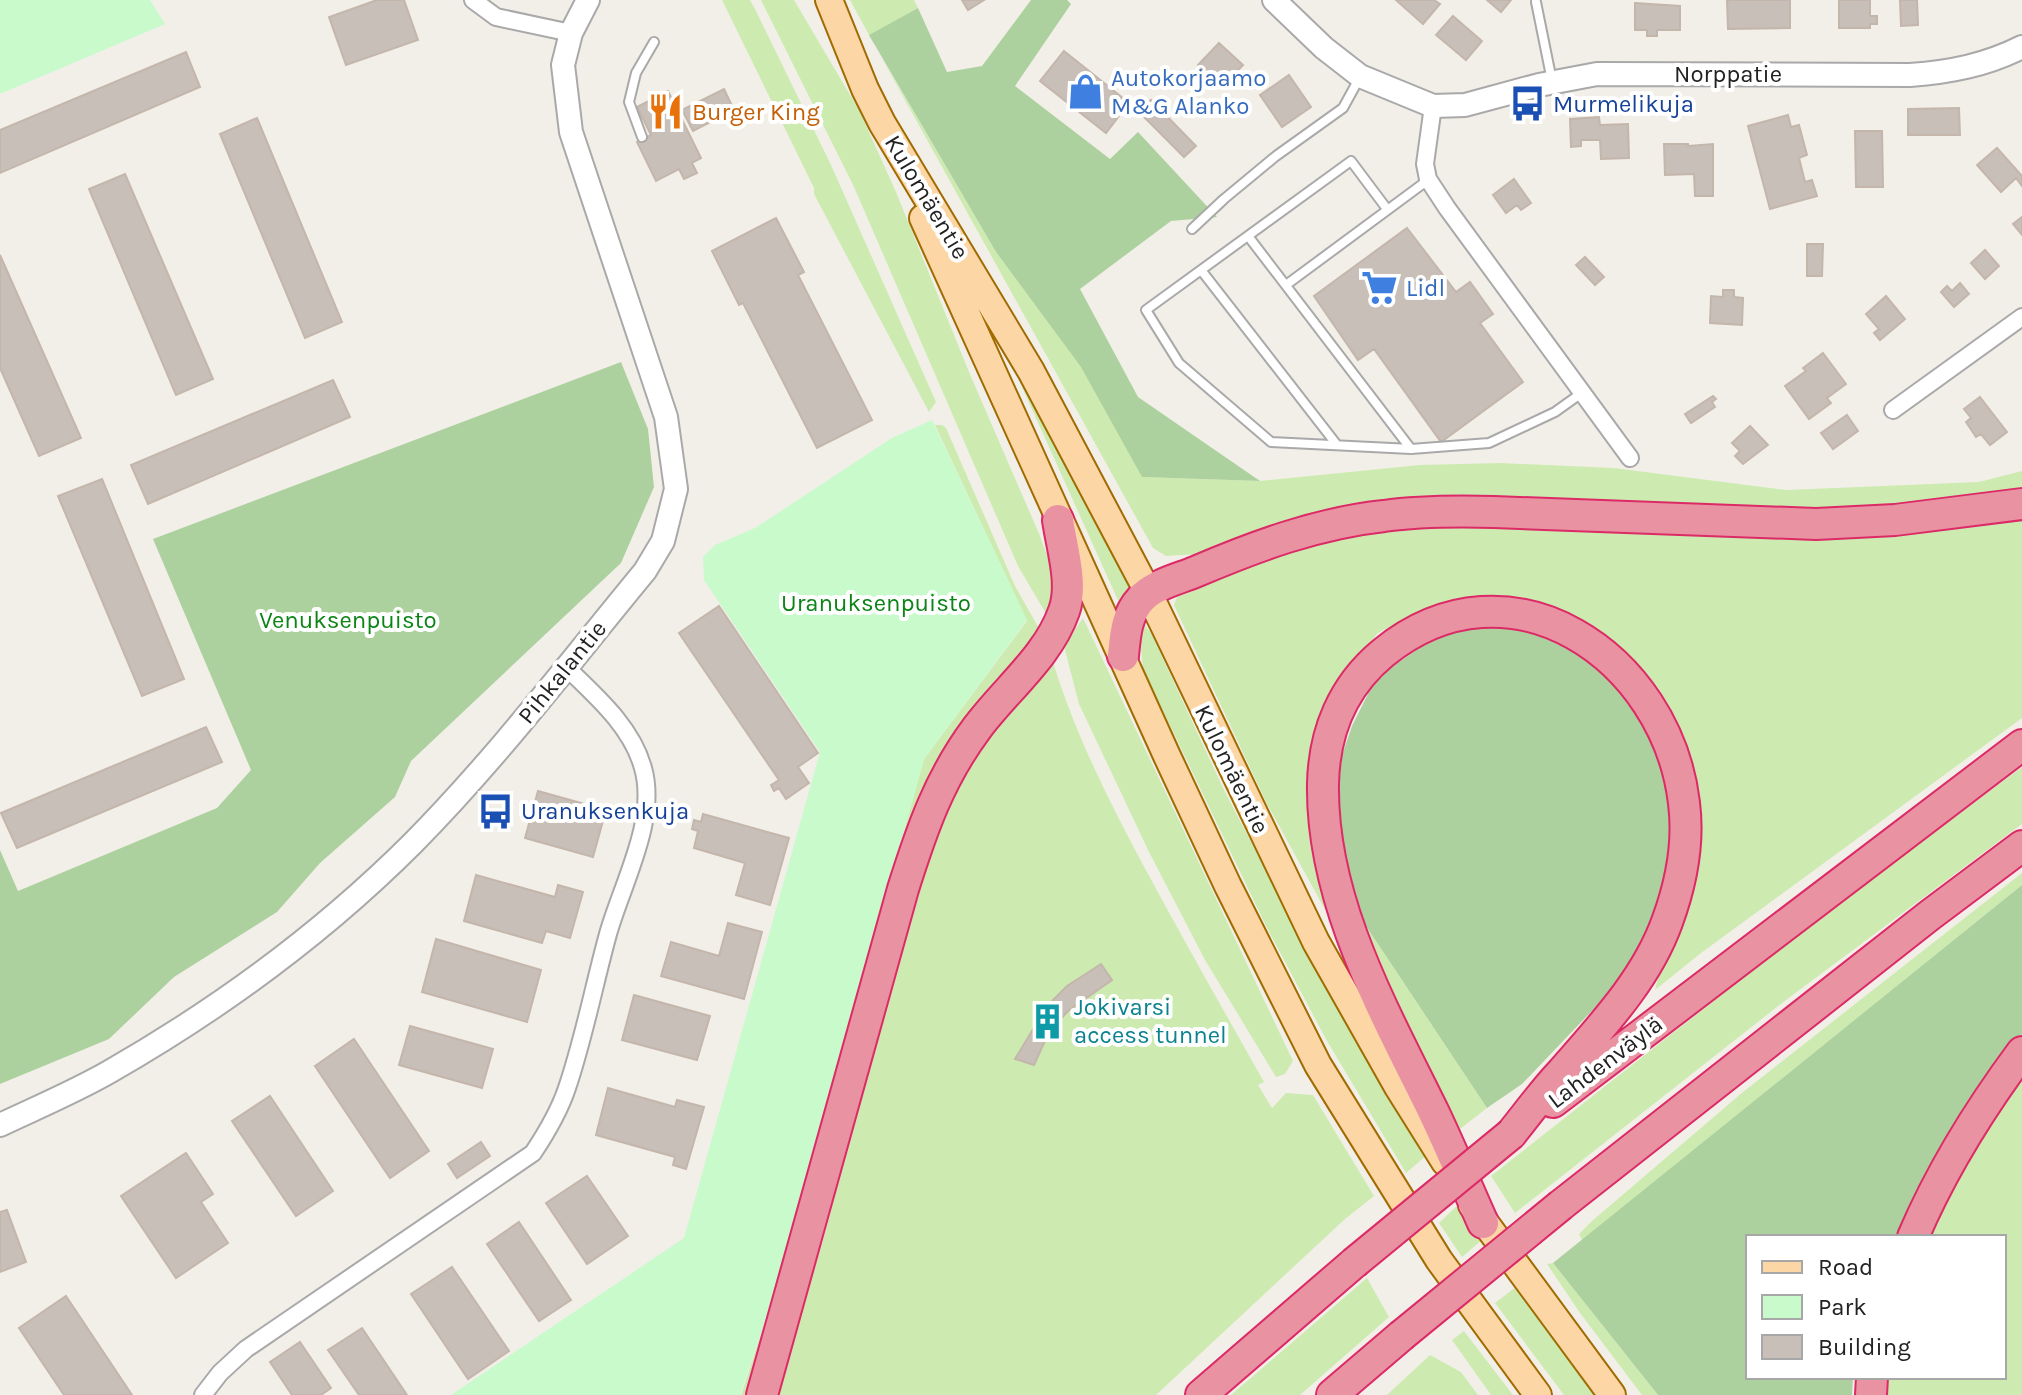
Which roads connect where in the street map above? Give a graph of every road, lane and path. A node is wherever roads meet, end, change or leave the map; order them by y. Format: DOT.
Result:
graph roads {
  1 [pos="473,0"];
  2 [pos="588,0"];
  3 [pos="808,0"];
  4 [pos="829,0"];
  5 [pos="1274,0"];
  6 [pos="1536,2"];
  7 [pos="571,33"];
  8 [pos="654,42"];
  9 [pos="2022,47"];
  10 [pos="1360,76"];
  11 [pos="1552,82"];
  12 [pos="865,89"];
  13 [pos="1433,106"];
  14 [pos="882,123"];
  15 [pos="642,137"];
  16 [pos="1428,179"];
  17 [pos="1387,209"];
  18 [pos="1192,229"];
  19 [pos="1248,236"];
  20 [pos="1201,270"];
  21 [pos="1286,285"];
  22 [pos="2022,317"];
  23 [pos="1583,392"];
  24 [pos="1893,410"];
  25 [pos="1337,445"];
  26 [pos="1411,449"];
  27 [pos="1630,458"];
  28 [pos="2022,504"];
  29 [pos="1058,520"];
  30 [pos="1148,592"];
  31 [pos="1123,656"];
  32 [pos="566,667"];
  33 [pos="2022,745"];
  34 [pos="2022,846"];
  35 [pos="2022,1052"];
  36 [pos="0,1125"];
  37 [pos="1511,1134"];
  38 [pos="1483,1223"];
  39 [pos="1914,1235"];
  40 [pos="1401,1336"];
  41 [pos="203,1395"];
  42 [pos="762,1395"];
  43 [pos="1201,1395"];
  44 [pos="1332,1395"];
  45 [pos="1358,1395"];
  46 [pos="1538,1395"];
  47 [pos="1612,1395"];
  1 -- 7 [label="street"];
  2 -- 7 [label="street, Pihkalantie"];
  3 -- 12 [label="main road, Kulomäentie"];
  4 -- 12 [label="main road, Kulomäentie"];
  5 -- 10 [label="street"];
  6 -- 11 [label="lane"];
  7 -- 32 [label="street, Pihkalantie"];
  8 -- 15 [label="lane"];
  9 -- 11 [label="street, Norppatie"];
  10 -- 13 [label="street"];
  10 -- 18 [label="lane"];
  11 -- 13 [label="street, Norppatie"];
  12 -- 14 [label="main road, Kulomäentie"];
  13 -- 16 [label="street"];
  14 -- 29 [label="main road, Kulomäentie"];
  14 -- 30 [label="main road, Kulomäentie"];
  16 -- 17 [label="lane"];
  16 -- 23 [label="street"];
  17 -- 19 [label="lane"];
  17 -- 21 [label="lane"];
  19 -- 20 [label="lane"];
  19 -- 21 [label="lane"];
  20 -- 25 [label="lane"];
  20 -- 25 [label="lane"];
  21 -- 26 [label="lane"];
  22 -- 24 [label="street"];
  23 -- 26 [label="lane"];
  23 -- 27 [label="street"];
  25 -- 26 [label="lane"];
  28 -- 30 [label="highway"];
  29 -- 31 [label="main road, Kulomäentie"];
  29 -- 42 [label="highway"];
  30 -- 31 [label="highway"];
  30 -- 38 [label="main road, Kulomäentie"];
  31 -- 46 [label="main road, Kulomäentie"];
  32 -- 36 [label="street, Pihkalantie"];
  32 -- 41 [label="street"];
  33 -- 37 [label="highway, Lahdenväylä"];
  34 -- 40 [label="highway, bridge"];
  35 -- 39 [label="highway"];
  37 -- 38 [label="highway"];
  37 -- 43 [label="highway, Lahdenväylä, bridge"];
  38 -- 47 [label="main road, Kulomäentie"];
  40 -- 44 [label="highway"];
  40 -- 45 [label="highway"];
}
